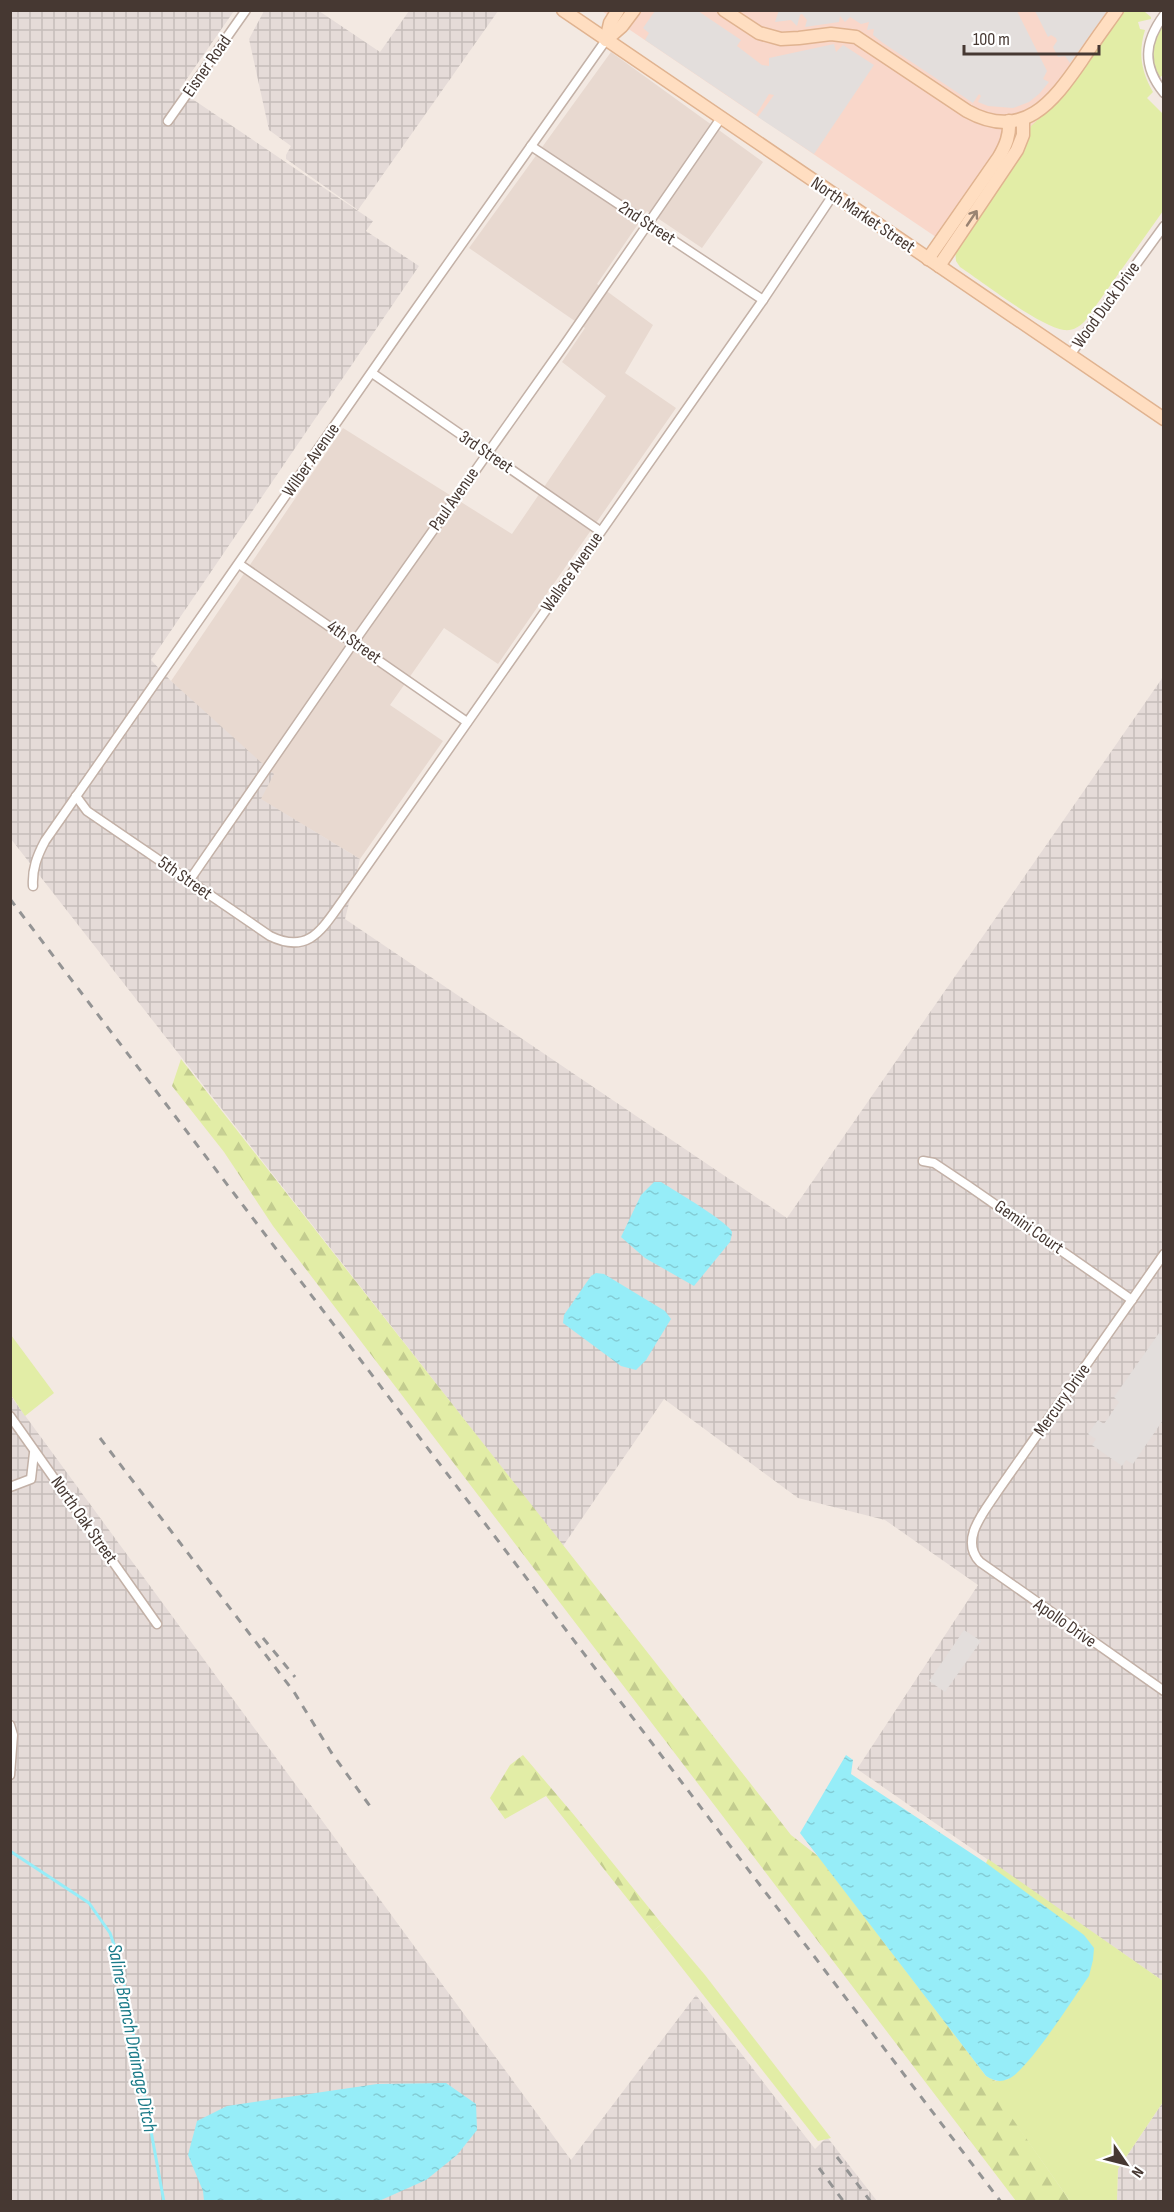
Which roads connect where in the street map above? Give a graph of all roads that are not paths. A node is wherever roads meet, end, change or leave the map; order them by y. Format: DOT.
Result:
graph roads {
  1 [pos="246,10"];
  2 [pos="563,10"];
  3 [pos="618,10"];
  4 [pos="634,10"];
  5 [pos="724,10"];
  6 [pos="1117,10"];
  7 [pos="1164,15"];
  8 [pos="606,40"];
  9 [pos="1164,93"];
  10 [pos="721,118"];
  11 [pos="1023,118"];
  12 [pos="168,121"];
  13 [pos="1009,121"];
  14 [pos="531,146"];
  15 [pos="833,195"];
  16 [pos="649,223"];
  17 [pos="1164,226"];
  18 [pos="928,259"];
  19 [pos="939,266"];
  20 [pos="763,300"];
  21 [pos="1070,355"];
  22 [pos="372,373"];
  23 [pos="1164,419"];
  24 [pos="487,452"];
  25 [pos="600,531"];
  26 [pos="239,564"];
  27 [pos="354,642"];
  28 [pos="467,722"];
  29 [pos="76,796"];
  30 [pos="189,880"];
  31 [pos="33,886"];
  32 [pos="302,942"];
  33 [pos="923,1161"];
  34 [pos="1164,1254"];
  35 [pos="1132,1299"];
  36 [pos="10,1416"];
  37 [pos="34,1453"];
  38 [pos="10,1487"];
  39 [pos="971,1550"];
  40 [pos="157,1624"];
  41 [pos="1164,1691"];
  42 [pos="10,1725"];
  43 [pos="10,1775"];
  1 -- 12 [label="street, Eisner Road"];
  2 -- 8 [label="street, North Market Street"];
  3 -- 8 [label="street"];
  4 -- 8 [label="street"];
  5 -- 13 [label="street"];
  6 -- 11 [label="street"];
  7 -- 9 [label="street"];
  8 -- 10 [label="street, North Market Street"];
  8 -- 14 [label="street, Wilber Avenue"];
  10 -- 15 [label="street, North Market Street"];
  10 -- 16 [label="street, Paul Avenue"];
  11 -- 13 [label="street"];
  19 -- 11 [label="street, one-way"];
  13 -- 18 [label="street"];
  14 -- 16 [label="street, 2nd Street"];
  14 -- 22 [label="street, Wilber Avenue"];
  15 -- 18 [label="street, North Market Street"];
  15 -- 20 [label="street, Wallace Avenue"];
  16 -- 20 [label="street, 2nd Street"];
  16 -- 24 [label="street, Paul Avenue"];
  17 -- 21 [label="street, Wood Duck Drive"];
  18 -- 19 [label="street, North Market Street"];
  19 -- 21 [label="street, North Market Street"];
  20 -- 25 [label="street, Wallace Avenue"];
  21 -- 23 [label="street, North Market Street"];
  22 -- 24 [label="street, 3rd Street"];
  22 -- 26 [label="street, Wilber Avenue"];
  24 -- 25 [label="street, 3rd Street"];
  24 -- 27 [label="street, Paul Avenue"];
  25 -- 28 [label="street, Wallace Avenue"];
  26 -- 27 [label="street, 4th Street"];
  26 -- 29 [label="street, Wilber Avenue"];
  27 -- 28 [label="street, 4th Street"];
  27 -- 30 [label="street, Paul Avenue"];
  28 -- 32 [label="street, Wallace Avenue"];
  29 -- 30 [label="street, 5th Street"];
  29 -- 31 [label="street, Wilber Avenue"];
  30 -- 32 [label="street, 5th Street"];
  33 -- 35 [label="street, Gemini Court"];
  34 -- 35 [label="street, Mercury Drive"];
  35 -- 39 [label="street, Mercury Drive"];
  36 -- 37 [label="street, North Oak Street"];
  37 -- 38 [label="street"];
  37 -- 40 [label="street, North Oak Street"];
  39 -- 41 [label="street, Apollo Drive"];
  42 -- 43 [label="street"];
}
